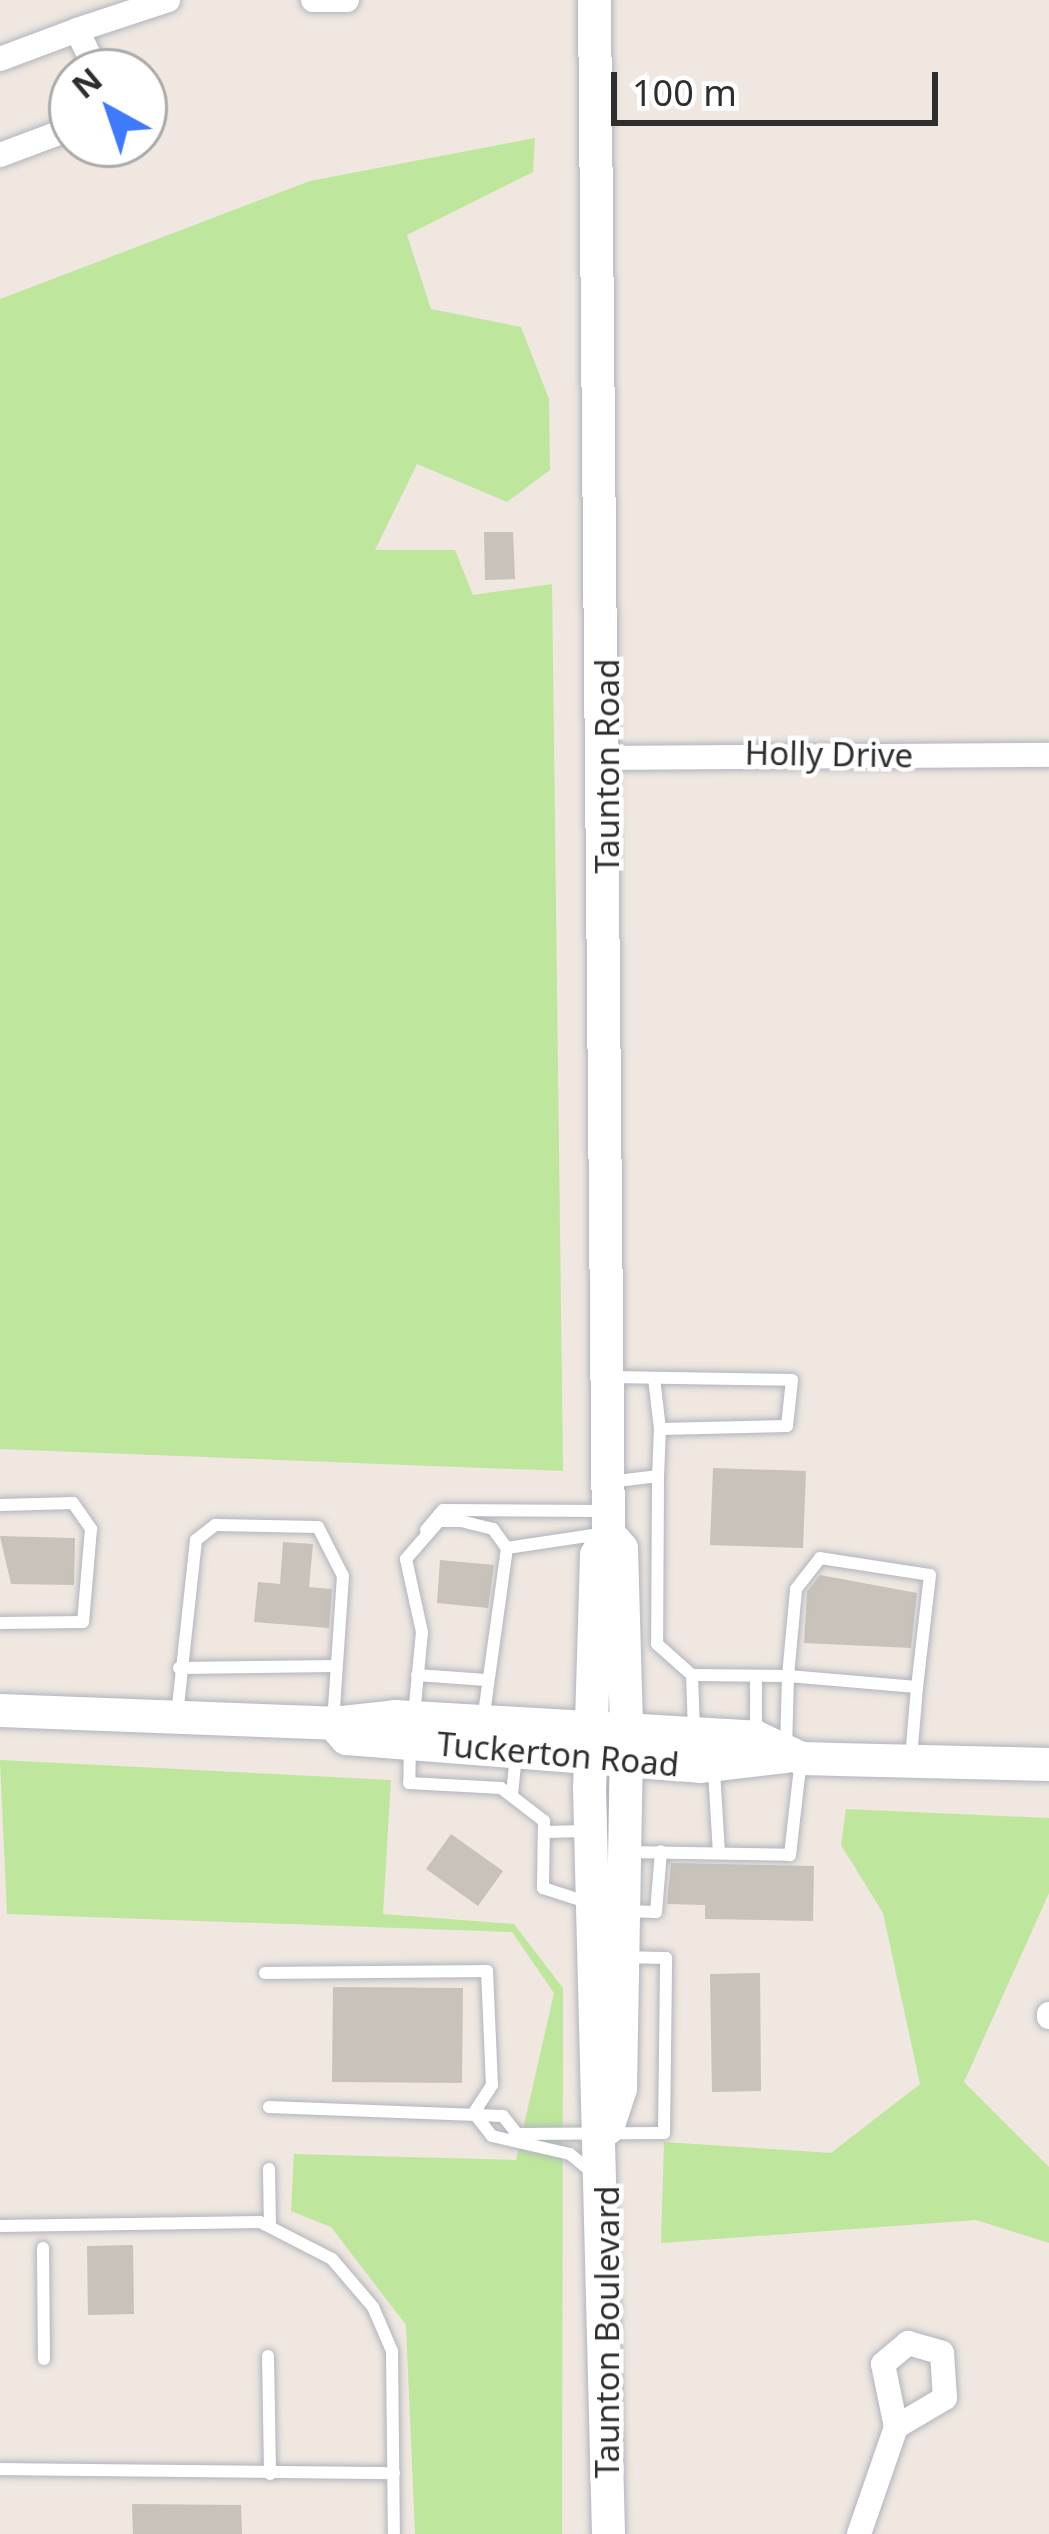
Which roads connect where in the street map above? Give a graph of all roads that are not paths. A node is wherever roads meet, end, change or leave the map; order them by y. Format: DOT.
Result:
graph roads {
  1 [pos="168,0"];
  2 [pos="313,0"];
  3 [pos="346,0"];
  4 [pos="593,0"];
  5 [pos="77,30"];
  6 [pos="86,48"];
  7 [pos="0,58"];
  8 [pos="48,137"];
  9 [pos="0,154"];
  10 [pos="1049,755"];
  11 [pos="609,758"];
  12 [pos="608,1377"];
  13 [pos="654,1378"];
  14 [pos="660,1429"];
  15 [pos="658,1476"];
  16 [pos="0,1505"];
  17 [pos="608,1509"];
  18 [pos="426,1530"];
  19 [pos="507,1548"];
  20 [pos="660,1575"];
  21 [pos="623,1579"];
  22 [pos="0,1623"];
  23 [pos="641,1646"];
  24 [pos="335,1666"];
  25 [pos="179,1668"];
  26 [pos="417,1675"];
  27 [pos="692,1675"];
  28 [pos="756,1676"];
  29 [pos="788,1676"];
  30 [pos="486,1680"];
  31 [pos="917,1687"];
  32 [pos="0,1711"];
  33 [pos="176,1720"];
  34 [pos="483,1721"];
  35 [pos="333,1724"];
  36 [pos="412,1730"];
  37 [pos="694,1733"];
  38 [pos="756,1737"];
  39 [pos="590,1741"];
  40 [pos="625,1743"];
  41 [pos="517,1748"];
  42 [pos="794,1757"];
  43 [pos="911,1760"];
  44 [pos="1049,1764"];
  45 [pos="714,1766"];
  46 [pos="512,1795"];
  47 [pos="591,1831"];
  48 [pos="544,1832"];
  49 [pos="661,1851"];
  50 [pos="620,1852"];
  51 [pos="719,1852"];
  52 [pos="606,1908"];
  53 [pos="620,1958"];
  54 [pos="265,1973"];
  55 [pos="269,2107"];
  56 [pos="474,2113"];
  57 [pos="606,2130"];
  58 [pos="269,2169"];
  59 [pos="606,2185"];
  60 [pos="270,2225"];
  61 [pos="0,2226"];
  62 [pos="43,2248"];
  63 [pos="268,2356"];
  64 [pos="44,2359"];
  65 [pos="896,2427"];
  66 [pos="0,2469"];
  67 [pos="394,2473"];
  68 [pos="270,2474"];
  69 [pos="394,2534"];
  70 [pos="608,2534"];
  71 [pos="859,2534"];
  1 -- 5 [label="street"];
  2 -- 3 [label="street"];
  4 -- 11 [label="main road, Taunton Road"];
  5 -- 6 [label="street"];
  5 -- 7 [label="street"];
  8 -- 9 [label="street"];
  10 -- 11 [label="street, Holly Drive"];
  11 -- 12 [label="main road, Taunton Road"];
  12 -- 13 [label="lane"];
  12 -- 17 [label="main road, Taunton Road"];
  13 -- 14 [label="lane"];
  13 -- 14 [label="lane"];
  14 -- 15 [label="lane"];
  15 -- 17 [label="lane"];
  15 -- 20 [label="lane"];
  16 -- 22 [label="lane"];
  17 -- 18 [label="lane"];
  17 -- 19 [label="lane"];
  17 -- 21 [label="main road, Taunton Road"];
  17 -- 39 [label="main road, Taunton Road"];
  18 -- 19 [label="lane"];
  18 -- 26 [label="lane"];
  19 -- 30 [label="lane"];
  20 -- 21 [label="lane"];
  20 -- 23 [label="lane"];
  21 -- 23 [label="main road, Taunton Road"];
  23 -- 27 [label="lane"];
  23 -- 40 [label="main road, Taunton Road"];
  24 -- 25 [label="lane"];
  24 -- 25 [label="lane"];
  24 -- 35 [label="lane"];
  25 -- 33 [label="lane"];
  26 -- 30 [label="lane"];
  26 -- 36 [label="lane"];
  27 -- 28 [label="lane"];
  27 -- 37 [label="lane"];
  28 -- 29 [label="lane"];
  28 -- 38 [label="lane"];
  29 -- 31 [label="lane"];
  29 -- 31 [label="lane"];
  29 -- 42 [label="lane"];
  30 -- 34 [label="lane"];
  31 -- 43 [label="lane"];
  32 -- 33 [label="main road, Tuckerton Road"];
  33 -- 35 [label="main road, Tuckerton Road"];
  34 -- 36 [label="main road, Tuckerton Road"];
  34 -- 39 [label="main road, Tuckerton Road"];
  35 -- 36 [label="main road, Tuckerton Road"];
  36 -- 41 [label="main road, Tuckerton Road"];
  36 -- 46 [label="lane"];
  37 -- 38 [label="main road, Tuckerton Road"];
  37 -- 40 [label="main road, Tuckerton Road"];
  38 -- 42 [label="main road, Tuckerton Road"];
  39 -- 40 [label="main road, Tuckerton Road"];
  39 -- 41 [label="main road, Tuckerton Road"];
  39 -- 47 [label="main road, Taunton Boulevard"];
  40 -- 45 [label="main road, Tuckerton Road"];
  40 -- 50 [label="main road, Taunton Boulevard"];
  41 -- 46 [label="lane"];
  42 -- 43 [label="main road, Tuckerton Road"];
  42 -- 45 [label="main road, Tuckerton Road"];
  42 -- 51 [label="lane"];
  43 -- 44 [label="main road, Tuckerton Road"];
  45 -- 51 [label="lane"];
  46 -- 48 [label="lane"];
  47 -- 48 [label="lane"];
  47 -- 52 [label="main road, Taunton Boulevard"];
  48 -- 52 [label="lane"];
  49 -- 50 [label="lane"];
  49 -- 51 [label="lane"];
  49 -- 52 [label="lane"];
  50 -- 52 [label="main road, Taunton Boulevard"];
  52 -- 53 [label="main road, Taunton Boulevard"];
  52 -- 57 [label="main road, Taunton Boulevard"];
  53 -- 57 [label="main road, Taunton Boulevard"];
  53 -- 57 [label="lane"];
  54 -- 56 [label="lane"];
  55 -- 56 [label="lane"];
  56 -- 57 [label="lane"];
  56 -- 59 [label="lane"];
  57 -- 59 [label="main road, Taunton Boulevard"];
  58 -- 60 [label="lane"];
  59 -- 70 [label="main road, Taunton Boulevard"];
  60 -- 61 [label="lane"];
  60 -- 67 [label="lane"];
  62 -- 64 [label="lane"];
  63 -- 68 [label="lane"];
  65 -- 71 [label="street"];
  66 -- 68 [label="lane"];
  67 -- 68 [label="lane"];
  67 -- 69 [label="lane"];
}
